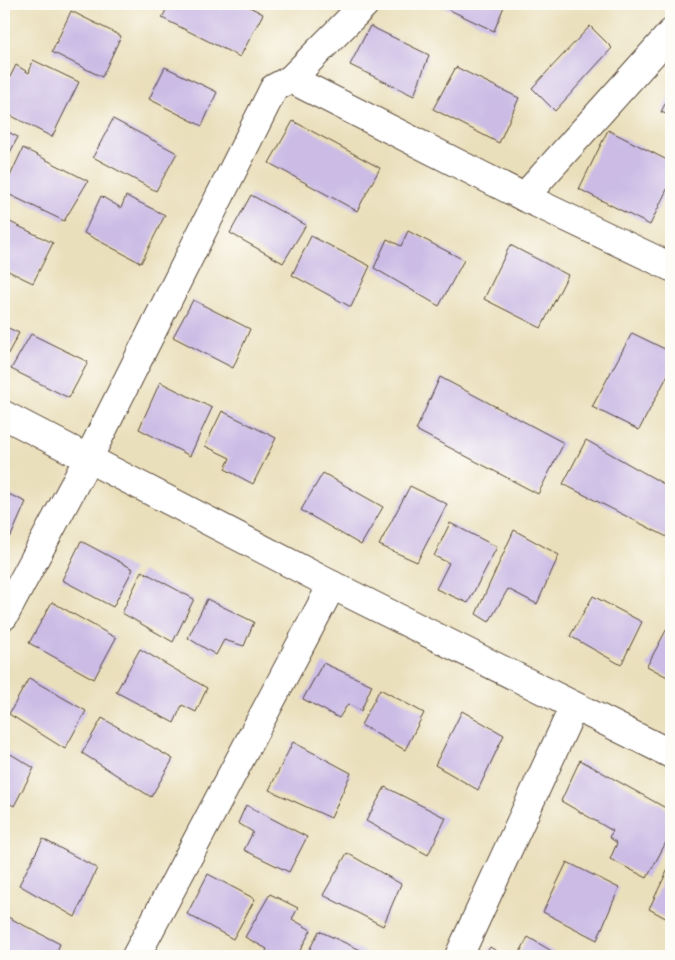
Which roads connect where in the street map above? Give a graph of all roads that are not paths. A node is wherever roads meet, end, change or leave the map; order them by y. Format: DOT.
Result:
graph roads {
  1 [pos="365,4"];
  2 [pos="671,33"];
  3 [pos="291,79"];
  4 [pos="524,197"];
  5 [pos="671,267"];
  6 [pos="4,415"];
  7 [pos="88,459"];
  8 [pos="332,585"];
  9 [pos="4,616"];
  10 [pos="574,706"];
  11 [pos="671,754"];
  12 [pos="136,956"];
  13 [pos="460,956"];
  1 -- 3 [label="street"];
  2 -- 4 [label="street"];
  3 -- 4 [label="street"];
  3 -- 7 [label="street"];
  4 -- 5 [label="street"];
  6 -- 7 [label="street"];
  7 -- 8 [label="street"];
  7 -- 9 [label="street"];
  8 -- 10 [label="street"];
  8 -- 12 [label="street"];
  10 -- 11 [label="street"];
  10 -- 13 [label="street"];
}
